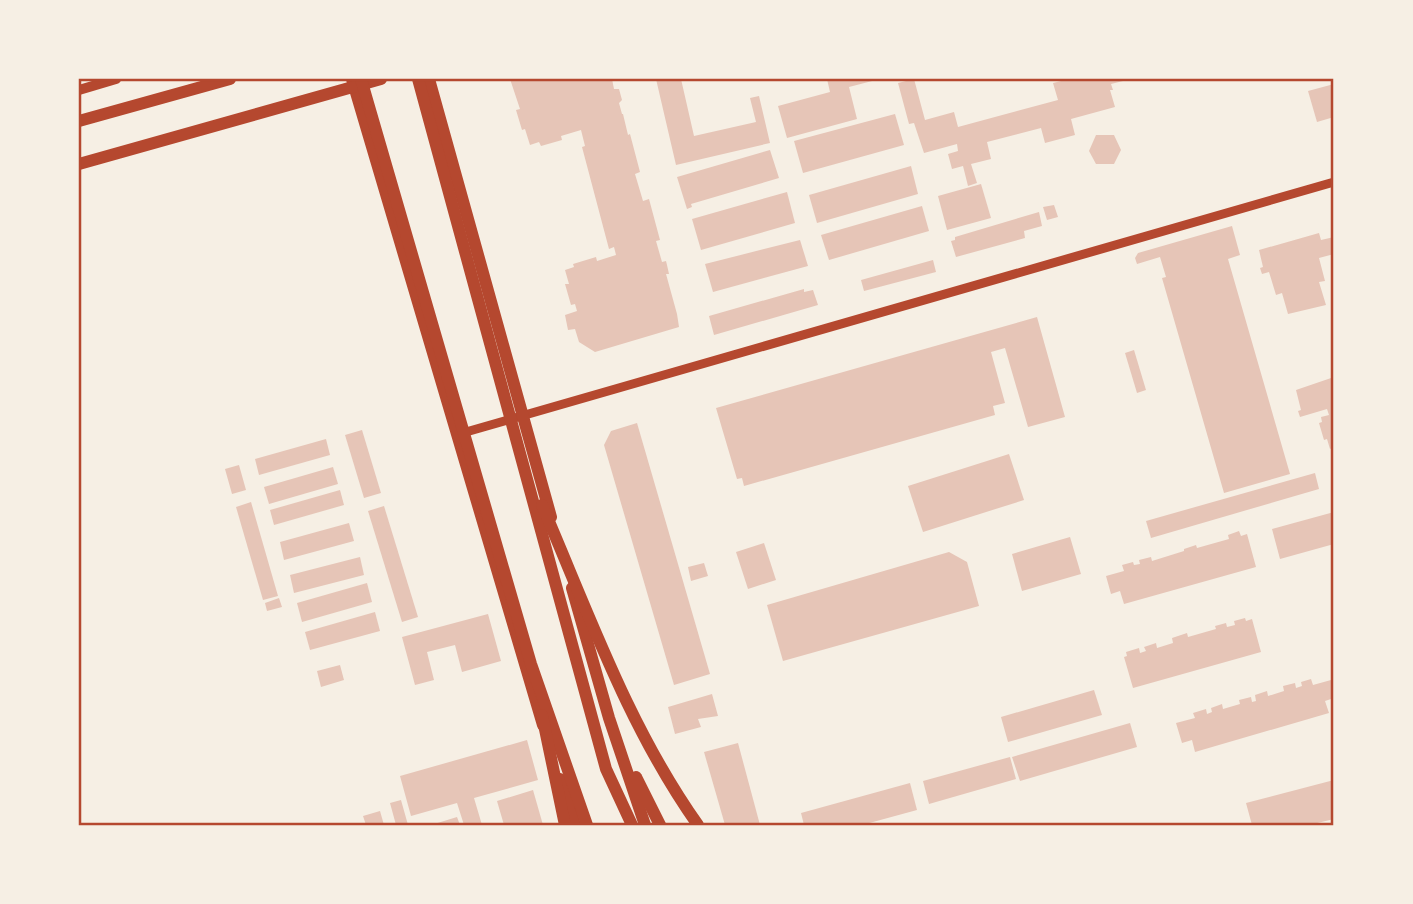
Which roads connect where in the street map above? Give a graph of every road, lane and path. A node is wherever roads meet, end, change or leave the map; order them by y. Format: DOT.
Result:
graph roads {
  1 [pos="116,79"];
  2 [pos="230,79"];
  3 [pos="381,79"];
  4 [pos="418,79"];
  5 [pos="429,79"];
  6 [pos="356,81"];
  7 [pos="79,90"];
  8 [pos="79,121"];
  9 [pos="79,164"];
  10 [pos="1334,182"];
  11 [pos="523,416"];
  12 [pos="458,434"];
  13 [pos="525,466"];
  14 [pos="531,664"];
  15 [pos="615,736"];
  16 [pos="565,825"];
  17 [pos="575,825"];
  18 [pos="587,825"];
  19 [pos="632,825"];
  20 [pos="645,825"];
  21 [pos="660,825"];
  22 [pos="698,825"];
  1 -- 7 [label="main road"];
  2 -- 8 [label="main road"];
  3 -- 6 [label="main road"];
  4 -- 13 [label="main road"];
  5 -- 11 [label="main road"];
  6 -- 9 [label="main road"];
  6 -- 12 [label="main road"];
  6 -- 14 [label="main road"];
  10 -- 11 [label="street"];
  11 -- 12 [label="street"];
  11 -- 15 [label="main road"];
  12 -- 17 [label="main road"];
  13 -- 19 [label="main road"];
  13 -- 22 [label="main road"];
  14 -- 16 [label="main road"];
  14 -- 18 [label="main road"];
  15 -- 20 [label="main road"];
  15 -- 21 [label="main road"];
}
